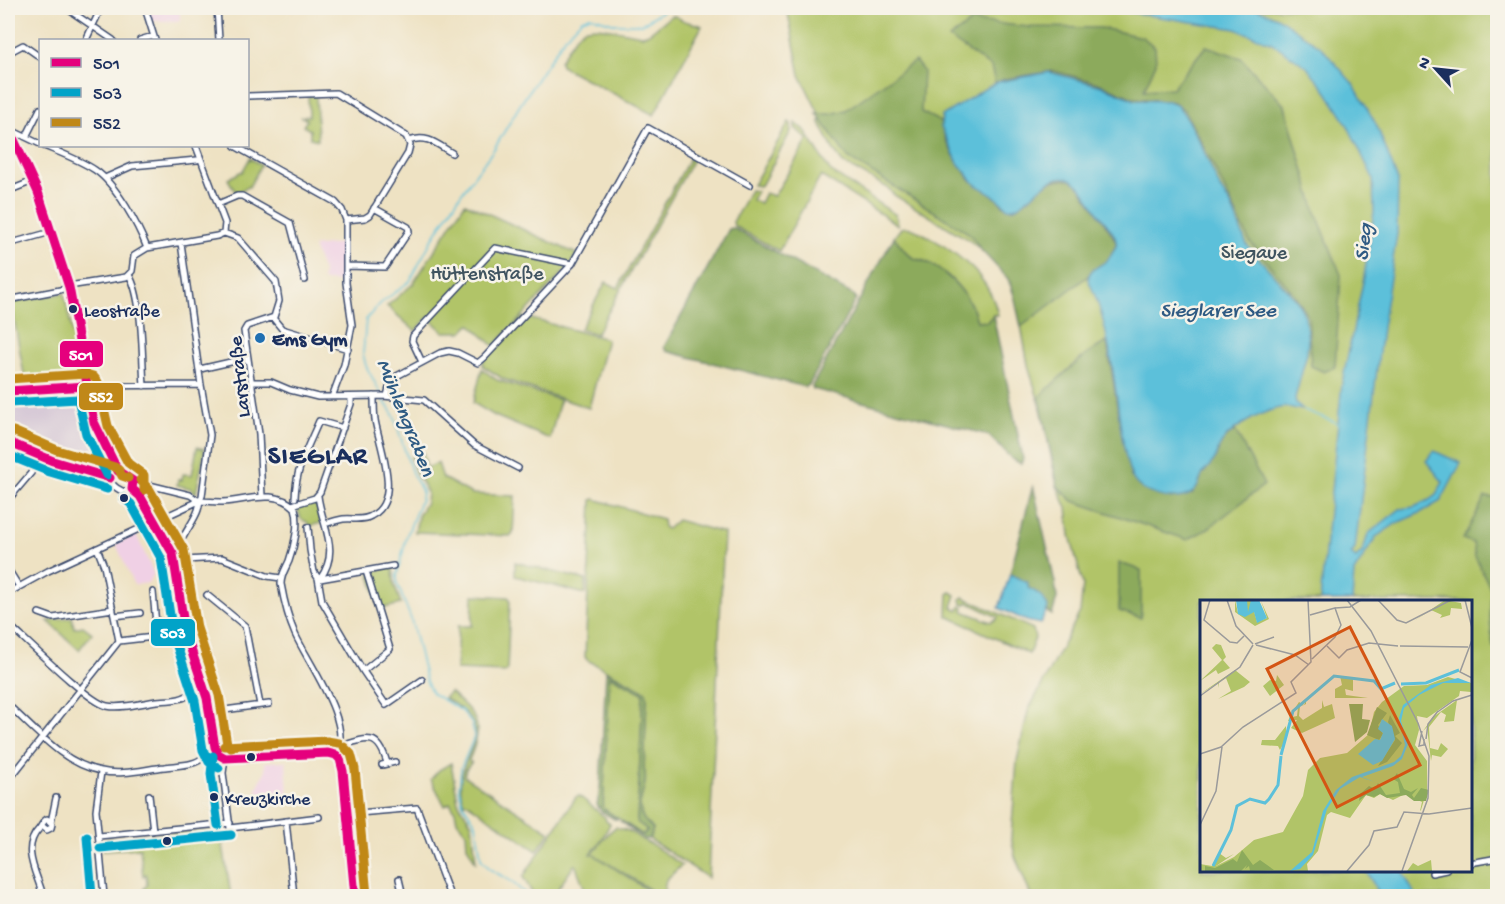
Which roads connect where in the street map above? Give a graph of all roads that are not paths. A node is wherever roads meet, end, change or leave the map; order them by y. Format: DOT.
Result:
graph roads {
  1 [pos="66,8"];
  2 [pos="101,8"];
  3 [pos="145,8"];
  4 [pos="217,8"];
  5 [pos="93,26"];
  6 [pos="154,38"];
  7 [pos="86,39"];
  8 [pos="112,39"];
  9 [pos="219,39"];
  10 [pos="8,53"];
  11 [pos="39,56"];
  12 [pos="249,96"];
  13 [pos="39,111"];
  14 [pos="9,128"];
  15 [pos="26,137"];
  16 [pos="16,141"];
  17 [pos="409,141"];
  18 [pos="39,144"];
  19 [pos="46,147"];
  20 [pos="196,147"];
  21 [pos="237,147"];
  22 [pos="452,153"];
  23 [pos="197,160"];
  24 [pos="105,178"];
  25 [pos="33,181"];
  26 [pos="750,185"];
  27 [pos="8,191"];
  28 [pos="218,204"];
  29 [pos="374,208"];
  30 [pos="346,220"];
  31 [pos="51,232"];
  32 [pos="224,233"];
  33 [pos="181,243"];
  34 [pos="8,244"];
  35 [pos="147,248"];
  36 [pos="572,264"];
  37 [pos="346,266"];
  38 [pos="129,275"];
  39 [pos="305,280"];
  40 [pos="69,287"];
  41 [pos="8,300"];
  42 [pos="273,318"];
  43 [pos="348,349"];
  44 [pos="248,358"];
  45 [pos="422,362"];
  46 [pos="200,369"];
  47 [pos="252,382"];
  48 [pos="201,385"];
  49 [pos="87,386"];
  50 [pos="144,386"];
  51 [pos="8,391"];
  52 [pos="381,396"];
  53 [pos="332,397"];
  54 [pos="351,397"];
  55 [pos="343,428"];
  56 [pos="8,442"];
  57 [pos="38,455"];
  58 [pos="518,468"];
  59 [pos="118,471"];
  60 [pos="110,478"];
  61 [pos="133,481"];
  62 [pos="132,489"];
  63 [pos="262,496"];
  64 [pos="318,496"];
  65 [pos="295,498"];
  66 [pos="8,500"];
  67 [pos="199,501"];
  68 [pos="292,505"];
  69 [pos="155,521"];
  70 [pos="325,524"];
  71 [pos="308,527"];
  72 [pos="97,548"];
  73 [pos="393,566"];
  74 [pos="8,569"];
  75 [pos="366,571"];
  76 [pos="281,578"];
  77 [pos="319,579"];
  78 [pos="18,585"];
  79 [pos="153,592"];
  80 [pos="8,593"];
  81 [pos="207,595"];
  82 [pos="113,609"];
  83 [pos="39,613"];
  84 [pos="140,613"];
  85 [pos="114,616"];
  86 [pos="8,624"];
  87 [pos="118,641"];
  88 [pos="363,671"];
  89 [pos="422,680"];
  90 [pos="81,689"];
  91 [pos="192,692"];
  92 [pos="269,704"];
  93 [pos="8,705"];
  94 [pos="260,705"];
  95 [pos="210,712"];
  96 [pos="43,736"];
  97 [pos="339,747"];
  98 [pos="336,755"];
  99 [pos="204,756"];
  100 [pos="225,758"];
  101 [pos="395,762"];
  102 [pos="101,772"];
  103 [pos="8,781"];
  104 [pos="149,795"];
  105 [pos="56,798"];
  106 [pos="347,814"];
  107 [pos="319,817"];
  108 [pos="286,821"];
  109 [pos="230,825"];
  110 [pos="153,831"];
  111 [pos="99,836"];
  112 [pos="1497,858"];
  113 [pos="1472,863"];
  114 [pos="1441,871"];
  115 [pos="1432,873"];
  116 [pos="399,879"];
  117 [pos="43,897"];
  118 [pos="104,897"];
  119 [pos="294,897"];
  120 [pos="355,897"];
  121 [pos="403,897"];
  122 [pos="450,897"];
  1 -- 5 [label="street"];
  2 -- 5 [label="street"];
  3 -- 6 [label="street"];
  4 -- 9 [label="street"];
  5 -- 7 [label="street"];
  5 -- 8 [label="street"];
  10 -- 11 [label="street"];
  12 -- 17 [label="street"];
  13 -- 15 [label="street"];
  14 -- 15 [label="street"];
  14 -- 16 [label="street"];
  15 -- 16 [label="street"];
  15 -- 18 [label="street"];
  16 -- 25 [label="street"];
  17 -- 22 [label="street"];
  17 -- 29 [label="street"];
  19 -- 24 [label="street"];
  20 -- 28 [label="street"];
  21 -- 30 [label="street"];
  23 -- 24 [label="street"];
  24 -- 35 [label="street"];
  25 -- 27 [label="street"];
  25 -- 31 [label="street"];
  26 -- 36 [label="street"];
  28 -- 32 [label="street"];
  28 -- 39 [label="street"];
  29 -- 30 [label="street"];
  29 -- 37 [label="street"];
  30 -- 37 [label="street"];
  31 -- 34 [label="street"];
  31 -- 40 [label="street"];
  32 -- 33 [label="street"];
  32 -- 42 [label="street"];
  33 -- 35 [label="street"];
  33 -- 46 [label="street"];
  35 -- 38 [label="street"];
  36 -- 45 [label="street"];
  36 -- 45 [label="street"];
  37 -- 43 [label="street"];
  38 -- 40 [label="street"];
  38 -- 50 [label="street"];
  40 -- 41 [label="street"];
  40 -- 49 [label="street"];
  42 -- 43 [label="street"];
  42 -- 44 [label="street, Larstraße"];
  43 -- 53 [label="street"];
  44 -- 46 [label="street"];
  44 -- 47 [label="street, Larstraße"];
  45 -- 52 [label="street"];
  46 -- 48 [label="street"];
  47 -- 53 [label="street"];
  47 -- 63 [label="street, Larstraße"];
  48 -- 50 [label="street"];
  48 -- 67 [label="street"];
  49 -- 50 [label="street"];
  49 -- 51 [label="street"];
  49 -- 59 [label="street"];
  52 -- 54 [label="street"];
  52 -- 58 [label="street"];
  52 -- 70 [label="street"];
  53 -- 54 [label="street"];
  54 -- 55 [label="street"];
  55 -- 64 [label="street"];
  55 -- 65 [label="street"];
  56 -- 57 [label="street"];
  57 -- 60 [label="street"];
  57 -- 66 [label="street"];
  59 -- 60 [label="street"];
  59 -- 61 [label="street"];
  60 -- 62 [label="street"];
  61 -- 62 [label="street"];
  61 -- 67 [label="street"];
  62 -- 69 [label="street"];
  63 -- 67 [label="street"];
  63 -- 68 [label="street"];
  64 -- 68 [label="street"];
  64 -- 70 [label="street"];
  67 -- 69 [label="street"];
  67 -- 76 [label="street"];
  68 -- 76 [label="street"];
  69 -- 72 [label="street"];
  69 -- 95 [label="street"];
  70 -- 77 [label="street"];
  71 -- 77 [label="street"];
  72 -- 78 [label="street"];
  72 -- 82 [label="street"];
  73 -- 75 [label="street"];
  74 -- 78 [label="street"];
  75 -- 77 [label="street"];
  75 -- 88 [label="street"];
  76 -- 97 [label="street"];
  77 -- 88 [label="street"];
  78 -- 80 [label="street"];
  79 -- 87 [label="street"];
  81 -- 94 [label="street"];
  82 -- 83 [label="street"];
  82 -- 85 [label="street"];
  84 -- 85 [label="street"];
  85 -- 87 [label="street"];
  86 -- 90 [label="street"];
  87 -- 90 [label="street"];
  88 -- 89 [label="street"];
  90 -- 91 [label="street"];
  90 -- 96 [label="street"];
  92 -- 94 [label="street"];
  93 -- 96 [label="street"];
  94 -- 95 [label="street"];
  95 -- 100 [label="street"];
  96 -- 102 [label="street"];
  96 -- 103 [label="street"];
  97 -- 98 [label="street"];
  97 -- 101 [label="street"];
  98 -- 100 [label="street"];
  98 -- 106 [label="street"];
  99 -- 102 [label="street"];
  100 -- 109 [label="street"];
  102 -- 111 [label="street"];
  104 -- 110 [label="street"];
  105 -- 117 [label="street"];
  106 -- 120 [label="street"];
  106 -- 122 [label="street"];
  107 -- 108 [label="street"];
  108 -- 109 [label="street"];
  108 -- 119 [label="street"];
  109 -- 110 [label="street"];
  110 -- 111 [label="street"];
  111 -- 118 [label="street"];
  112 -- 113 [label="street"];
  114 -- 115 [label="street"];
  116 -- 121 [label="street"];
}
